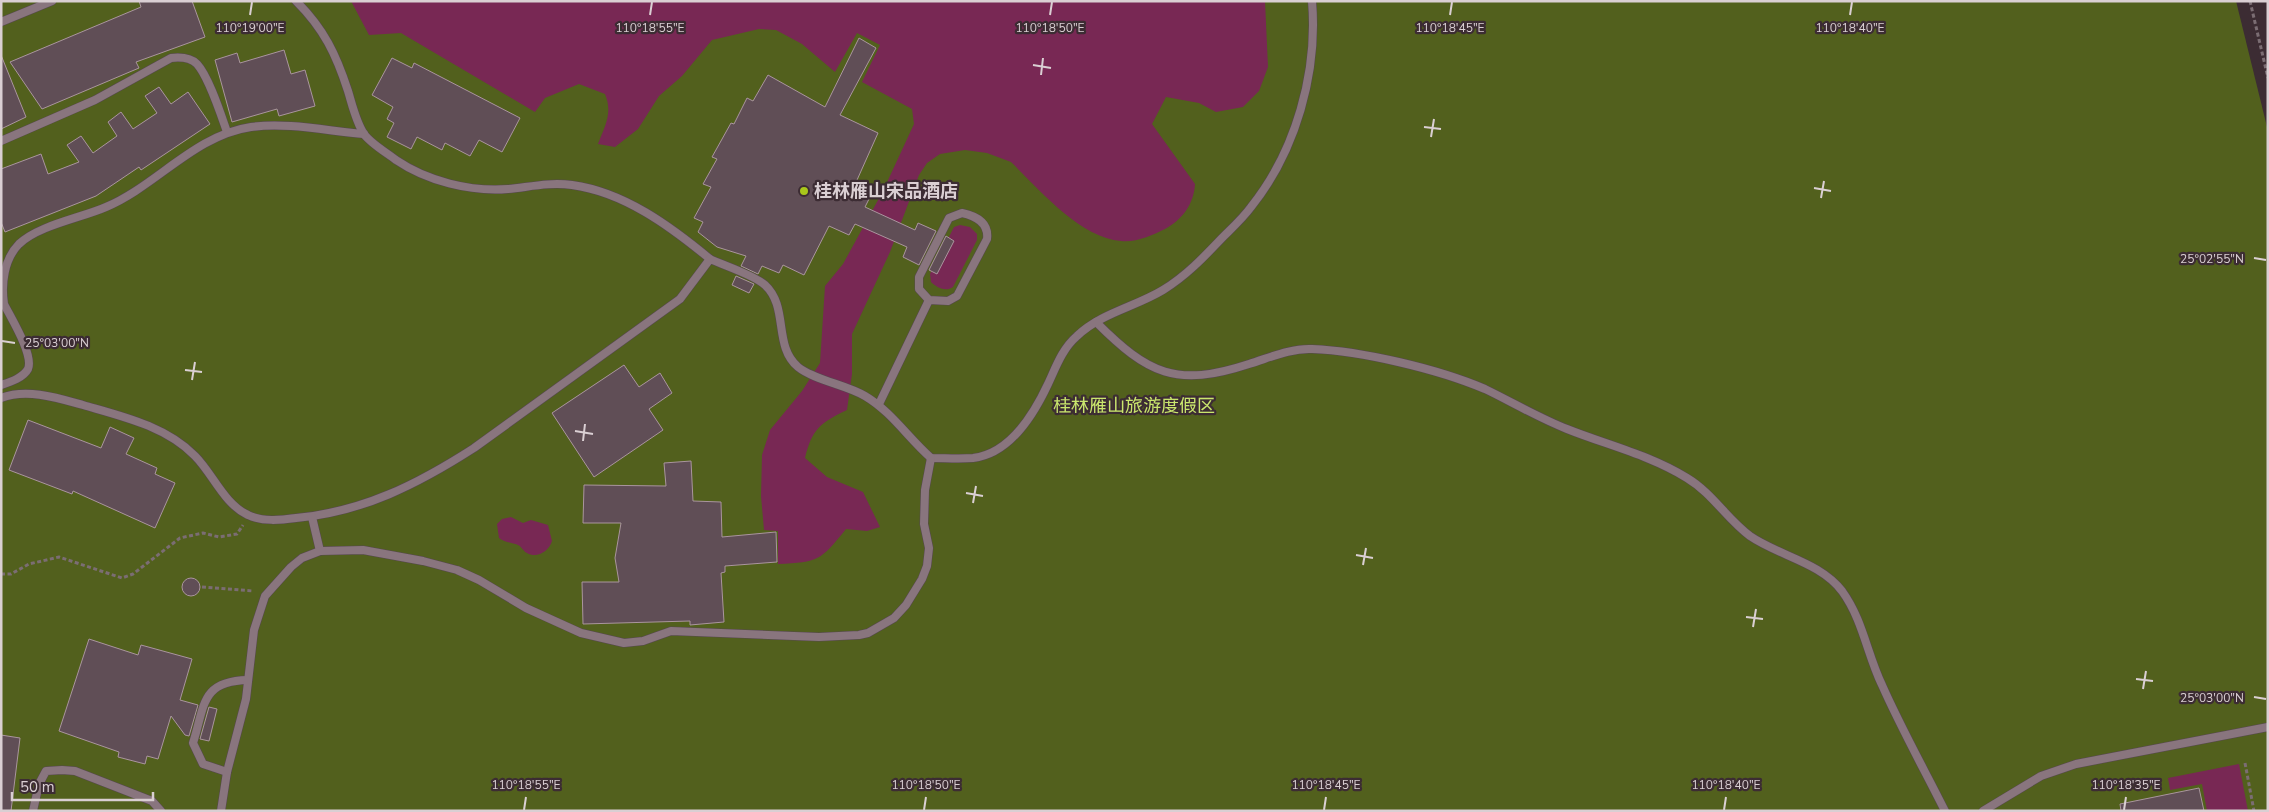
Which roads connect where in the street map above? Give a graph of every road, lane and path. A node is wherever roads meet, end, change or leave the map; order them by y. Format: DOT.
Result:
graph roads {
  1 [pos="52,1"];
  2 [pos="296,1"];
  3 [pos="1312,1"];
  4 [pos="2250,1"];
  5 [pos="1,22"];
  6 [pos="2268,78"];
  7 [pos="228,132"];
  8 [pos="364,134"];
  9 [pos="1,141"];
  10 [pos="710,259"];
  11 [pos="929,300"];
  12 [pos="1096,322"];
  13 [pos="1,385"];
  14 [pos="1,398"];
  15 [pos="879,404"];
  16 [pos="931,458"];
  17 [pos="248,516"];
  18 [pos="312,517"];
  19 [pos="320,551"];
  20 [pos="1,574"];
  21 [pos="202,587"];
  22 [pos="265,596"];
  23 [pos="248,680"];
  24 [pos="2268,727"];
  25 [pos="2245,764"];
  26 [pos="227,772"];
  27 [pos="33,811"];
  28 [pos="160,811"];
  29 [pos="221,811"];
  30 [pos="1945,811"];
  31 [pos="1983,811"];
  32 [pos="2254,811"];
  1 -- 5 [label="lane"];
  2 -- 8 [label="lane"];
  3 -- 12 [label="lane"];
  4 -- 6 [label="path"];
  7 -- 8 [label="lane"];
  7 -- 9 [label="lane"];
  7 -- 13 [label="lane"];
  8 -- 10 [label="lane"];
  10 -- 15 [label="lane"];
  10 -- 18 [label="lane"];
  11 -- 11 [label="lane"];
  11 -- 15 [label="lane"];
  12 -- 16 [label="lane"];
  12 -- 30 [label="lane"];
  14 -- 17 [label="lane"];
  15 -- 16 [label="lane"];
  16 -- 19 [label="lane"];
  17 -- 18 [label="lane"];
  17 -- 20 [label="path"];
  18 -- 19 [label="lane"];
  19 -- 22 [label="lane"];
  21 -- 22 [label="path"];
  22 -- 23 [label="lane"];
  23 -- 26 [label="lane"];
  23 -- 26 [label="lane"];
  24 -- 31 [label="lane"];
  25 -- 32 [label="path"];
  26 -- 29 [label="lane"];
  27 -- 28 [label="lane"];
}
